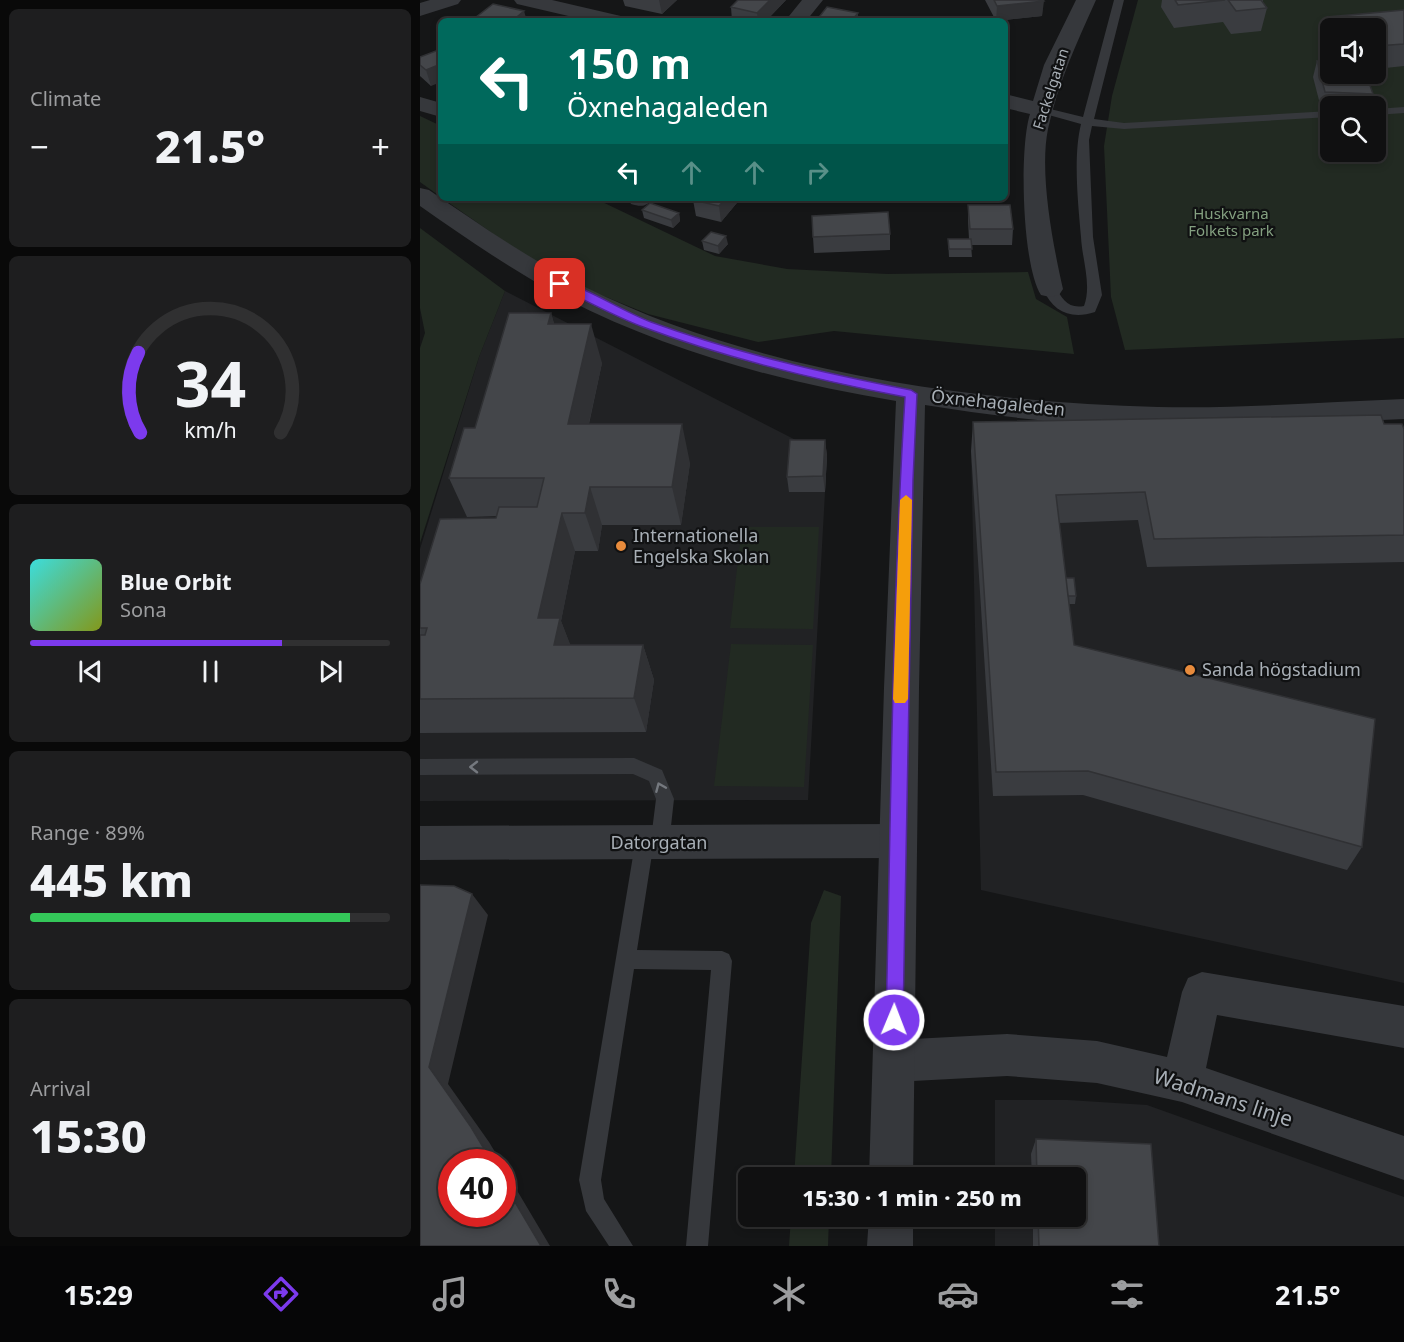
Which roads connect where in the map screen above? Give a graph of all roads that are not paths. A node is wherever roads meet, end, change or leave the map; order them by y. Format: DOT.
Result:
graph roads {
  1 [pos="451,0"];
  2 [pos="524,0"];
  3 [pos="813,0"];
  4 [pos="1086,0"];
  5 [pos="1119,0"];
  6 [pos="420,10"];
  7 [pos="605,18"];
  8 [pos="798,18"];
  9 [pos="1008,102"];
  10 [pos="420,104"];
  11 [pos="438,109"];
  12 [pos="1042,110"];
  13 [pos="1404,110"];
  14 [pos="1386,111"];
  15 [pos="1320,115"];
  16 [pos="1087,122"];
  17 [pos="420,195"];
  18 [pos="1050,289"];
  19 [pos="911,394"];
  20 [pos="1404,409"];
  21 [pos="420,767"];
  22 [pos="898,841"];
  23 [pos="420,843"];
  24 [pos="652,844"];
  25 [pos="625,959"];
  26 [pos="1404,1027"];
  27 [pos="894,1061"];
  28 [pos="1182,1081"];
  29 [pos="1404,1158"];
  30 [pos="891,1167"];
  31 [pos="891,1227"];
  32 [pos="622,1246"];
  33 [pos="697,1246"];
  34 [pos="890,1246"];
  1 -- 6 [label="street"];
  2 -- 7 [label="street"];
  3 -- 8 [label="street"];
  4 -- 12 [label="street, Fackelgatan"];
  5 -- 16 [label="lane"];
  9 -- 12 [label="street"];
  10 -- 11 [label="street"];
  12 -- 16 [label="lane"];
  12 -- 18 [label="street, Fackelgatan"];
  13 -- 14 [label="lane"];
  15 -- 16 [label="lane"];
  16 -- 18 [label="lane"];
  17 -- 19 [label="street, Öxnehagaleden"];
  19 -- 20 [label="street, Öxnehagaleden"];
  19 -- 22 [label="street"];
  24 -- 21 [label="lane, one-way"];
  22 -- 24 [label="street, Datorgatan"];
  22 -- 27 [label="street"];
  23 -- 24 [label="street, Datorgatan"];
  24 -- 25 [label="lane"];
  25 -- 32 [label="lane"];
  25 -- 33 [label="lane"];
  26 -- 28 [label="street"];
  27 -- 28 [label="street, Wadmans linje"];
  27 -- 30 [label="street"];
  28 -- 29 [label="street, Wadmans linje"];
  31 -- 34 [label="street"];
}
